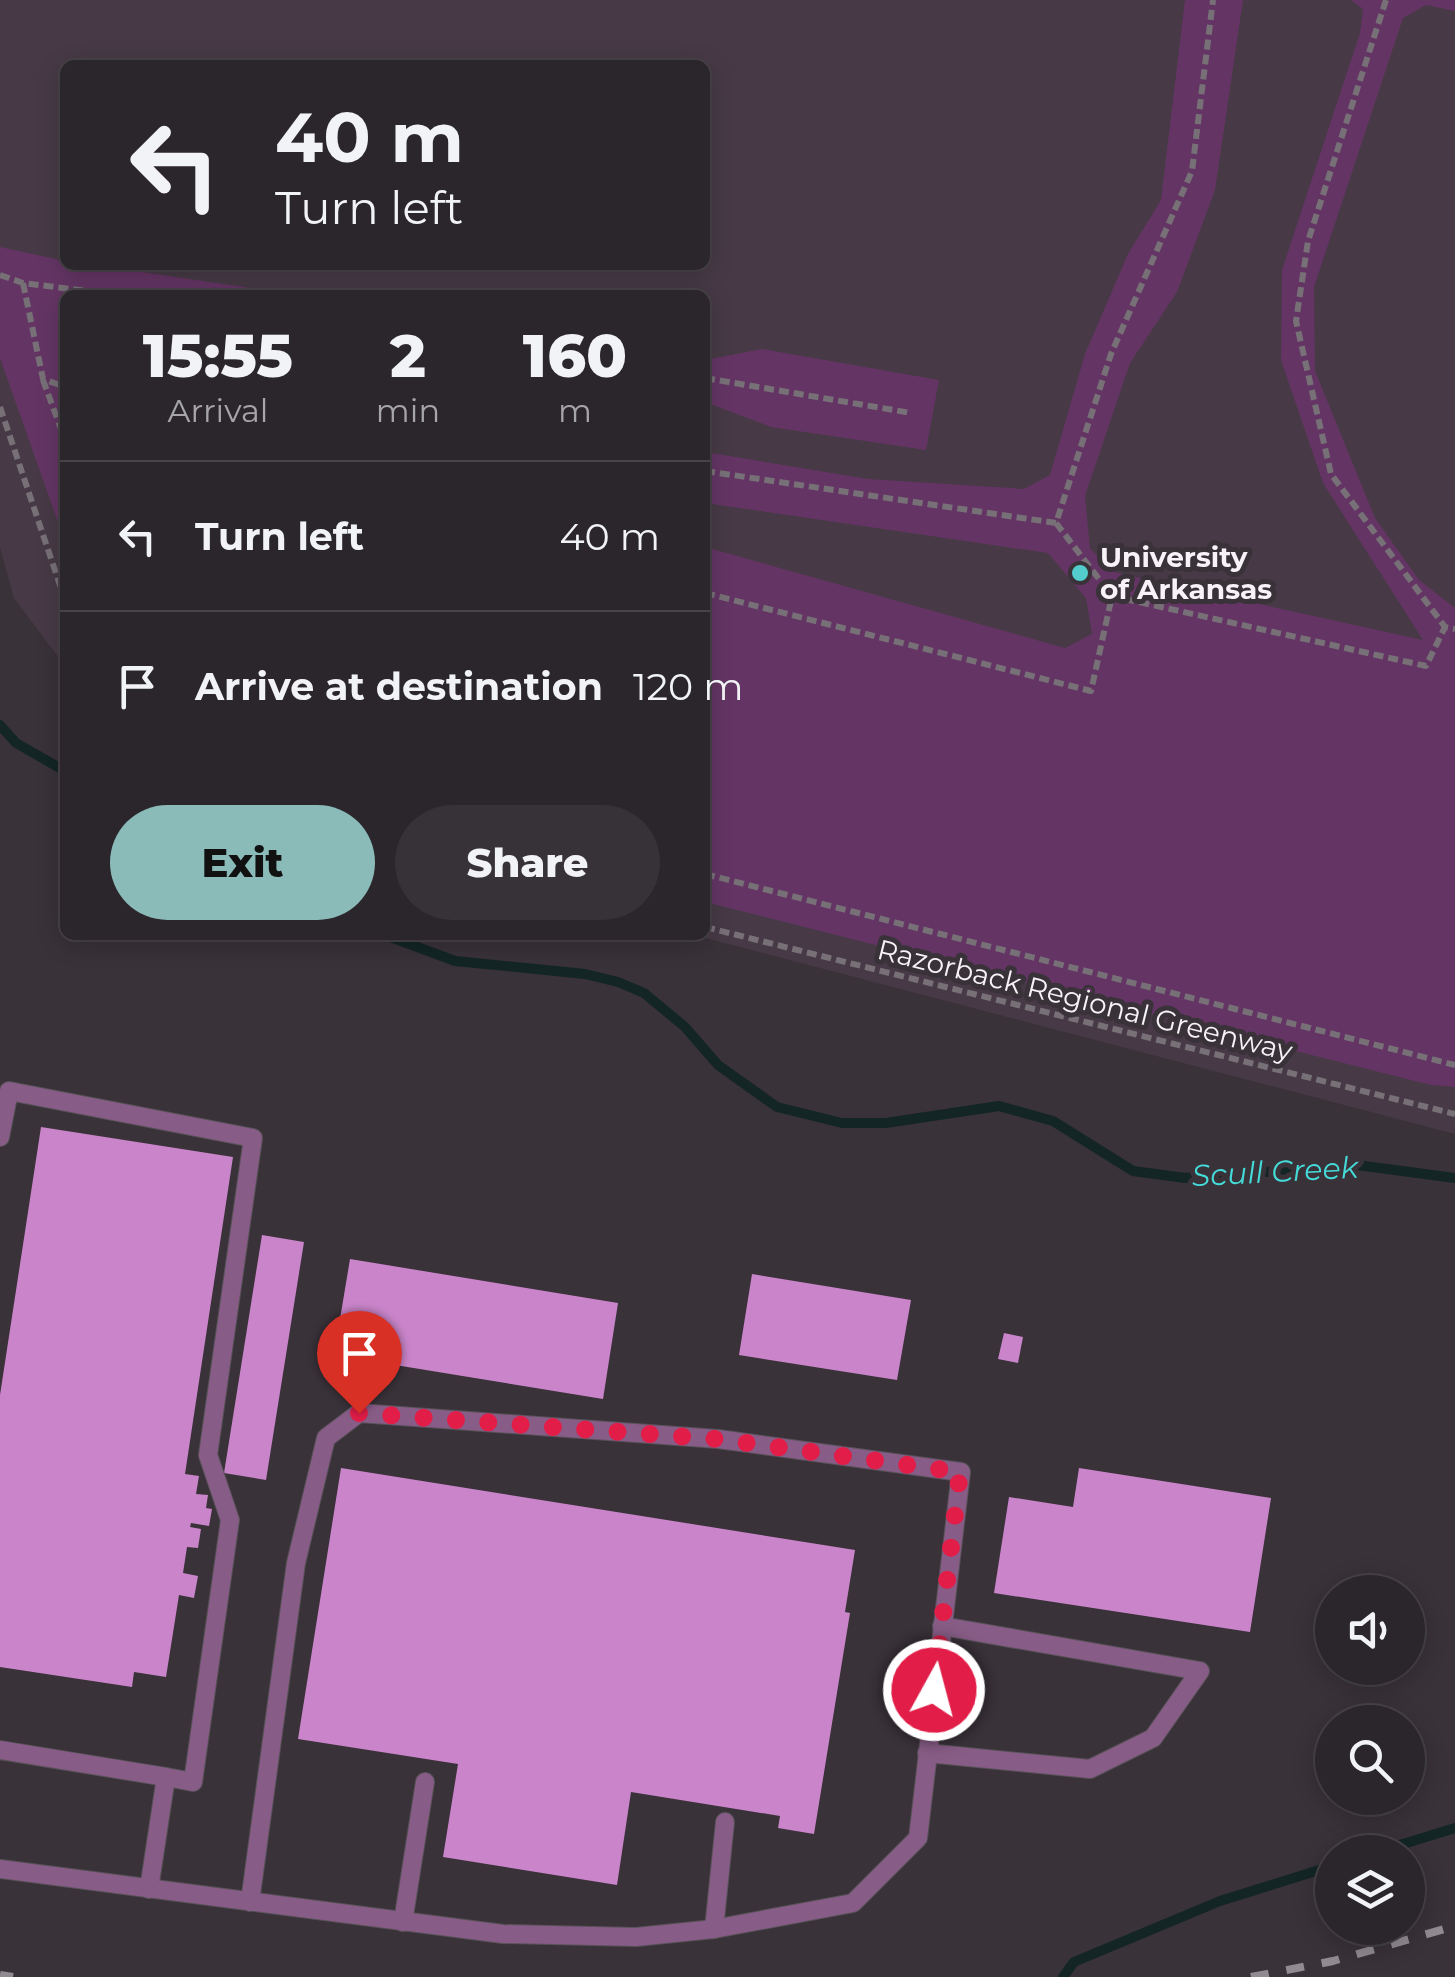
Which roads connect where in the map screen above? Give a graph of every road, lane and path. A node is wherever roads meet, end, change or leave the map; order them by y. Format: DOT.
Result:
graph roads {
  1 [pos="1213,0"];
  2 [pos="1386,0"];
  3 [pos="0,275"];
  4 [pos="23,283"];
  5 [pos="78,290"];
  6 [pos="43,379"];
  7 [pos="710,379"];
  8 [pos="60,384"];
  9 [pos="0,407"];
  10 [pos="911,413"];
  11 [pos="60,426"];
  12 [pos="710,472"];
  13 [pos="1056,522"];
  14 [pos="60,585"];
  15 [pos="710,594"];
  16 [pos="1112,596"];
  17 [pos="1445,627"];
  18 [pos="1455,629"];
  19 [pos="710,875"];
  20 [pos="710,928"];
  21 [pos="1455,1065"];
  22 [pos="1455,1114"];
  23 [pos="0,1137"];
  24 [pos="942,1626"];
  25 [pos="0,1750"];
  26 [pos="928,1753"];
  27 [pos="166,1778"];
  28 [pos="424,1782"];
  29 [pos="725,1822"];
  30 [pos="0,1870"];
  31 [pos="149,1889"];
  32 [pos="250,1902"];
  33 [pos="403,1922"];
  34 [pos="714,1929"];
  1 -- 13 [label="path"];
  2 -- 17 [label="path"];
  3 -- 4 [label="path"];
  4 -- 5 [label="path"];
  4 -- 6 [label="path"];
  6 -- 8 [label="path"];
  6 -- 11 [label="path"];
  7 -- 10 [label="path"];
  9 -- 14 [label="path"];
  12 -- 13 [label="path"];
  13 -- 16 [label="path"];
  15 -- 16 [label="path"];
  16 -- 17 [label="path"];
  17 -- 18 [label="path"];
  19 -- 21 [label="path"];
  20 -- 22 [label="path, Razorback Regional Greenway"];
  23 -- 27 [label="lane"];
  24 -- 26 [label="lane"];
  24 -- 26 [label="lane"];
  24 -- 32 [label="lane"];
  25 -- 27 [label="lane"];
  26 -- 34 [label="lane"];
  27 -- 31 [label="lane"];
  28 -- 33 [label="lane"];
  29 -- 34 [label="lane"];
  30 -- 31 [label="lane"];
  31 -- 32 [label="lane"];
  32 -- 33 [label="lane"];
  33 -- 34 [label="lane"];
}
